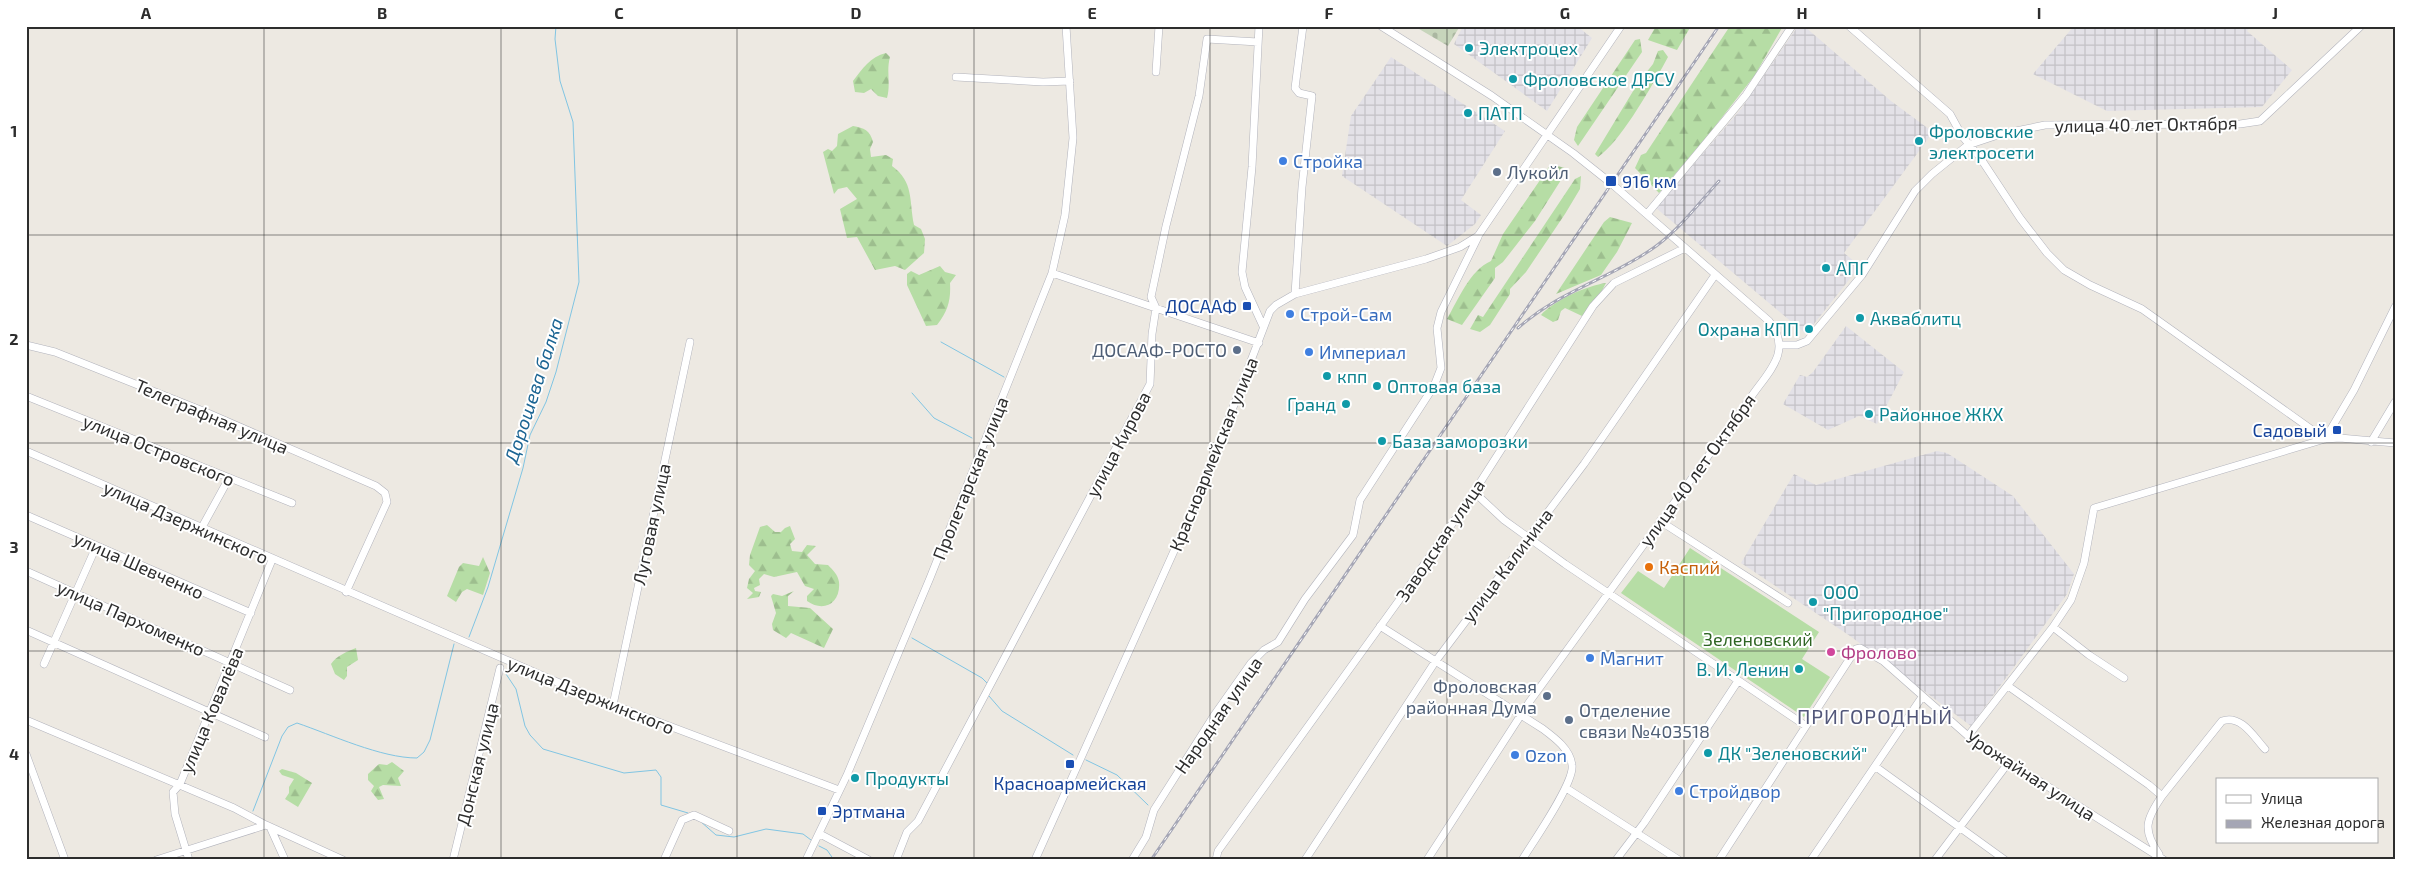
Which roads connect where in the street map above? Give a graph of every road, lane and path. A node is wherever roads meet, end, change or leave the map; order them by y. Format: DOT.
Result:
graph roads {
  1 [pos="1066,26"];
  2 [pos="1158,26"];
  3 [pos="1258,26"];
  4 [pos="1303,26"];
  5 [pos="1381,26"];
  6 [pos="1621,26"];
  7 [pos="1792,26"];
  8 [pos="1849,26"];
  9 [pos="2361,26"];
  10 [pos="1258,42"];
  11 [pos="1156,72"];
  12 [pos="956,77"];
  13 [pos="1070,82"];
  14 [pos="1548,134"];
  15 [pos="1968,145"];
  16 [pos="1646,214"];
  17 [pos="1478,236"];
  18 [pos="1685,248"];
  19 [pos="1052,272"];
  20 [pos="1716,275"];
  21 [pos="1295,294"];
  22 [pos="2395,307"];
  23 [pos="1156,308"];
  24 [pos="1263,326"];
  25 [pos="690,342"];
  26 [pos="1258,343"];
  27 [pos="26,345"];
  28 [pos="1780,345"];
  29 [pos="26,396"];
  30 [pos="2395,402"];
  31 [pos="2325,439"];
  32 [pos="2370,442"];
  33 [pos="2395,443"];
  34 [pos="26,451"];
  35 [pos="229,478"];
  36 [pos="1474,492"];
  37 [pos="292,503"];
  38 [pos="26,515"];
  39 [pos="1660,521"];
  40 [pos="201,529"];
  41 [pos="1528,537"];
  42 [pos="96,546"];
  43 [pos="272,560"];
  44 [pos="26,571"];
  45 [pos="346,592"];
  46 [pos="1608,592"];
  47 [pos="75,593"];
  48 [pos="1788,603"];
  49 [pos="251,614"];
  50 [pos="1380,626"];
  51 [pos="2053,627"];
  52 [pos="26,630"];
  53 [pos="53,642"];
  54 [pos="1435,662"];
  55 [pos="231,663"];
  56 [pos="44,664"];
  57 [pos="500,668"];
  58 [pos="2124,678"];
  59 [pos="1738,681"];
  60 [pos="2008,686"];
  61 [pos="290,690"];
  62 [pos="1922,697"];
  63 [pos="613,705"];
  64 [pos="210,713"];
  65 [pos="1520,716"];
  66 [pos="26,720"];
  67 [pos="1806,726"];
  68 [pos="1968,736"];
  69 [pos="265,737"];
  70 [pos="2265,749"];
  71 [pos="26,754"];
  72 [pos="2009,762"];
  73 [pos="1876,767"];
  74 [pos="180,784"];
  75 [pos="1566,788"];
  76 [pos="839,790"];
  77 [pos="2162,796"];
  78 [pos="268,827"];
  79 [pos="1959,827"];
  80 [pos="729,831"];
  81 [pos="1635,832"];
  82 [pos="820,834"];
  83 [pos="186,850"];
  84 [pos="2163,859"];
  85 [pos="65,860"];
  86 [pos="156,860"];
  87 [pos="189,860"];
  88 [pos="285,860"];
  89 [pos="343,860"];
  90 [pos="453,860"];
  91 [pos="664,860"];
  92 [pos="806,860"];
  93 [pos="869,860"];
  94 [pos="896,860"];
  95 [pos="1035,860"];
  96 [pos="1132,860"];
  97 [pos="1216,860"];
  98 [pos="1305,860"];
  99 [pos="1427,860"];
  100 [pos="1522,860"];
  101 [pos="1616,860"];
  102 [pos="1678,860"];
  103 [pos="1719,860"];
  104 [pos="1811,860"];
  105 [pos="1935,860"];
  106 [pos="2004,860"];
  1 -- 13 [label="street, Пролетарская улица"];
  2 -- 11 [label="street"];
  3 -- 10 [label="street"];
  4 -- 21 [label="street"];
  5 -- 14 [label="street"];
  6 -- 14 [label="street, Народная улица"];
  7 -- 16 [label="street"];
  8 -- 15 [label="street"];
  9 -- 15 [label="street, улица 40 лет Октября"];
  10 -- 23 [label="street, улица Кирова"];
  10 -- 24 [label="street"];
  12 -- 13 [label="street"];
  13 -- 19 [label="street, Пролетарская улица"];
  14 -- 16 [label="street"];
  14 -- 17 [label="street, Народная улица"];
  15 -- 28 [label="street, улица 40 лет Октября"];
  15 -- 31 [label="street"];
  16 -- 18 [label="street"];
  17 -- 21 [label="street, Красноармейская улица"];
  17 -- 96 [label="street, Народная улица"];
  18 -- 20 [label="street"];
  18 -- 36 [label="street, Заводская улица"];
  19 -- 23 [label="street"];
  19 -- 76 [label="street, Пролетарская улица"];
  20 -- 28 [label="street"];
  20 -- 41 [label="street, улица Калинина"];
  21 -- 24 [label="street, Красноармейская улица"];
  22 -- 31 [label="street"];
  23 -- 26 [label="street"];
  23 -- 94 [label="street, улица Кирова"];
  24 -- 26 [label="street, Красноармейская улица"];
  25 -- 63 [label="street, Луговая улица"];
  26 -- 95 [label="street, Красноармейская улица"];
  27 -- 45 [label="street, Телеграфная улица"];
  28 -- 39 [label="street, улица 40 лет Октября"];
  29 -- 35 [label="street, улица Островского"];
  30 -- 32 [label="street"];
  31 -- 32 [label="street"];
  31 -- 51 [label="street"];
  32 -- 33 [label="street"];
  34 -- 40 [label="street, улица Дзержинского"];
  35 -- 37 [label="street, улица Островского"];
  35 -- 40 [label="street"];
  36 -- 41 [label="street"];
  36 -- 50 [label="street, Заводская улица"];
  38 -- 42 [label="street, улица Шевченко"];
  39 -- 46 [label="street, улица 40 лет Октября"];
  39 -- 48 [label="street"];
  40 -- 43 [label="street, улица Дзержинского"];
  41 -- 46 [label="street"];
  41 -- 54 [label="street, улица Калинина"];
  42 -- 47 [label="street"];
  42 -- 49 [label="street, улица Шевченко"];
  43 -- 45 [label="street, улица Дзержинского"];
  43 -- 49 [label="street, улица Ковалёва"];
  44 -- 47 [label="street, улица Пархоменко"];
  45 -- 63 [label="street, улица Дзержинского"];
  46 -- 59 [label="street"];
  46 -- 65 [label="street, улица 40 лет Октября"];
  47 -- 53 [label="street"];
  47 -- 55 [label="street, улица Пархоменко"];
  49 -- 55 [label="street, улица Ковалёва"];
  50 -- 54 [label="street"];
  50 -- 97 [label="street, Заводская улица"];
  51 -- 58 [label="street"];
  51 -- 60 [label="street"];
  52 -- 53 [label="street"];
  53 -- 56 [label="street"];
  53 -- 64 [label="street"];
  54 -- 65 [label="street"];
  54 -- 98 [label="street, улица Калинина"];
  55 -- 61 [label="street, улица Пархоменко"];
  55 -- 64 [label="street, улица Ковалёва"];
  57 -- 90 [label="street, Донская улица"];
  59 -- 67 [label="street"];
  59 -- 81 [label="street"];
  60 -- 68 [label="street"];
  60 -- 77 [label="street"];
  62 -- 67 [label="street, Урожайная улица"];
  62 -- 68 [label="street, Урожайная улица"];
  62 -- 73 [label="street"];
  63 -- 76 [label="street, улица Дзержинского"];
  64 -- 69 [label="street"];
  64 -- 74 [label="street, улица Ковалёва"];
  65 -- 75 [label="street"];
  65 -- 99 [label="street, улица 40 лет Октября"];
  66 -- 74 [label="street"];
  67 -- 103 [label="street"];
  68 -- 72 [label="street, Урожайная улица"];
  70 -- 77 [label="street"];
  71 -- 85 [label="street"];
  72 -- 79 [label="street"];
  72 -- 84 [label="street, Урожайная улица"];
  73 -- 79 [label="street"];
  73 -- 104 [label="street"];
  74 -- 78 [label="street"];
  74 -- 83 [label="street, улица Ковалёва"];
  75 -- 81 [label="street"];
  75 -- 100 [label="street"];
  76 -- 82 [label="street, Пролетарская улица"];
  77 -- 84 [label="street"];
  78 -- 83 [label="street"];
  78 -- 88 [label="street"];
  78 -- 89 [label="street"];
  79 -- 105 [label="street"];
  79 -- 106 [label="street"];
  80 -- 91 [label="street"];
  81 -- 101 [label="street"];
  81 -- 102 [label="street"];
  82 -- 92 [label="street, Пролетарская улица"];
  82 -- 93 [label="street"];
  83 -- 86 [label="street"];
  83 -- 87 [label="street, улица Ковалёва"];
}
